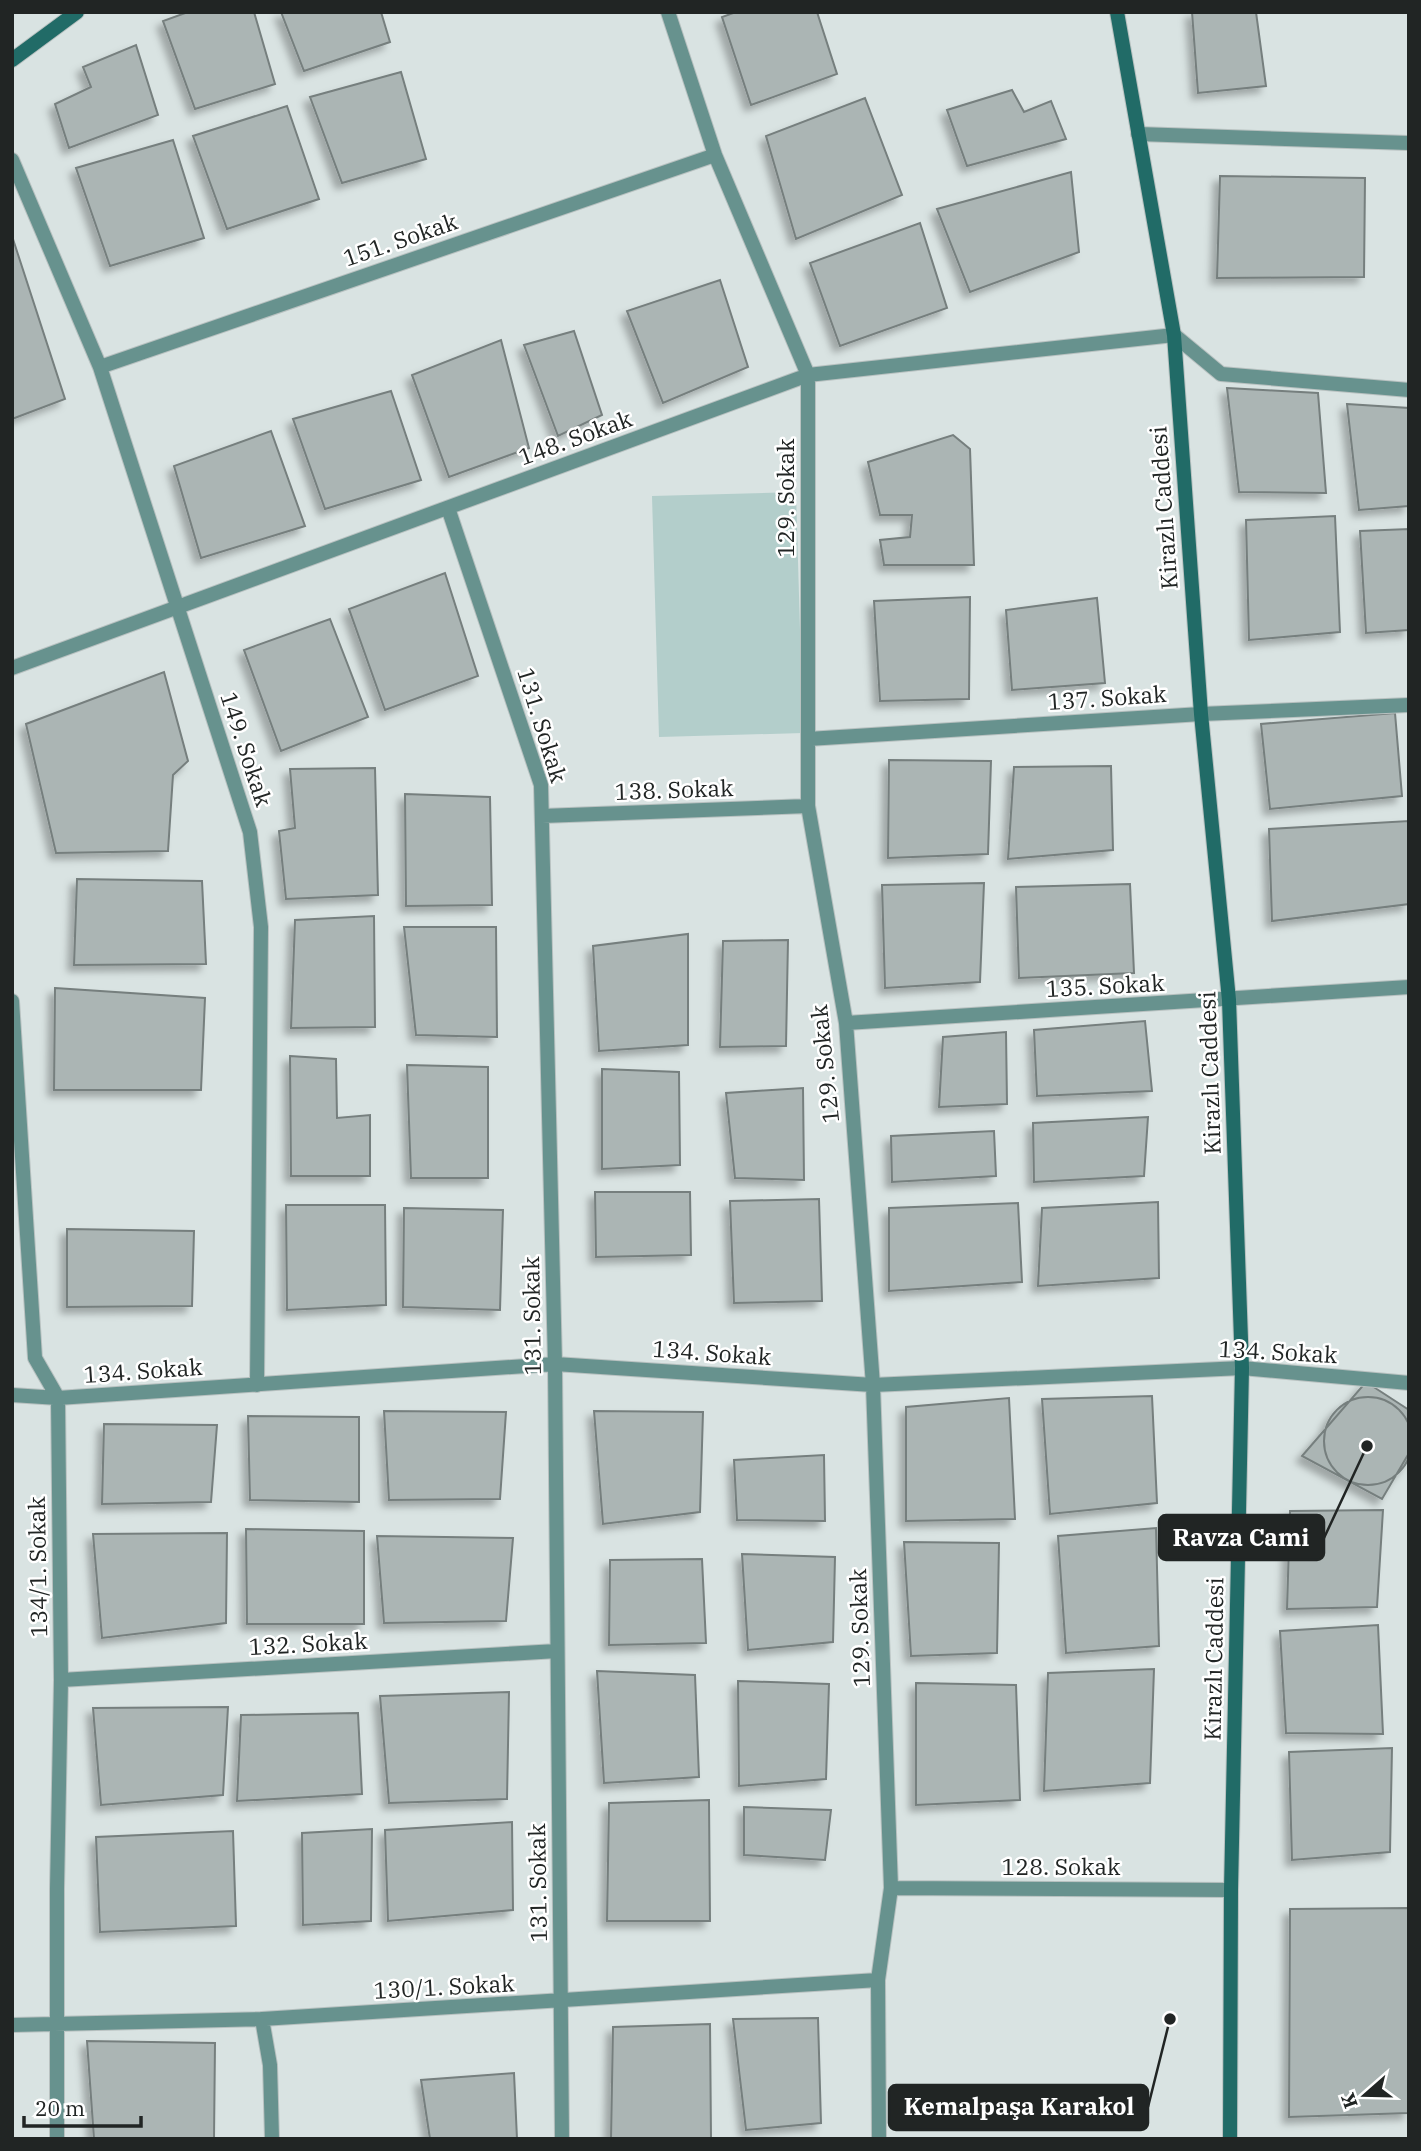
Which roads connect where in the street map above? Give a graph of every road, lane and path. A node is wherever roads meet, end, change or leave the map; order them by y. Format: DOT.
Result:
graph roads {
  1 [pos="77,12"];
  2 [pos="668,12"];
  3 [pos="1116,12"];
  4 [pos="12,60"];
  5 [pos="1138,134"];
  6 [pos="1409,143"];
  7 [pos="715,155"];
  8 [pos="12,160"];
  9 [pos="1174,335"];
  10 [pos="100,367"];
  11 [pos="808,375"];
  12 [pos="1409,390"];
  13 [pos="448,508"];
  14 [pos="177,608"];
  15 [pos="12,668"];
  16 [pos="1409,705"];
  17 [pos="1200,714"];
  18 [pos="808,739"];
  19 [pos="808,806"];
  20 [pos="542,816"];
  21 [pos="1409,987"];
  22 [pos="1229,1000"];
  23 [pos="12,1001"];
  24 [pos="846,1023"];
  25 [pos="555,1364"];
  26 [pos="1242,1368"];
  27 [pos="1409,1383"];
  28 [pos="257,1385"];
  29 [pos="873,1385"];
  30 [pos="12,1395"];
  31 [pos="58,1398"];
  32 [pos="557,1651"];
  33 [pos="61,1680"];
  34 [pos="891,1888"];
  35 [pos="1231,1890"];
  36 [pos="878,1980"];
  37 [pos="561,2002"];
  38 [pos="262,2019"];
  39 [pos="57,2024"];
  40 [pos="12,2025"];
  41 [pos="57,2139"];
  42 [pos="272,2139"];
  43 [pos="562,2139"];
  44 [pos="879,2139"];
  45 [pos="1230,2139"];
  1 -- 4 [label="main road"];
  2 -- 7 [label="street, 129. Sokak"];
  3 -- 5 [label="main road, Kirazlı Caddesi"];
  5 -- 6 [label="street"];
  5 -- 9 [label="main road, Kirazlı Caddesi"];
  7 -- 10 [label="street, 151. Sokak"];
  7 -- 11 [label="street, 129. Sokak"];
  8 -- 10 [label="street, 149. Sokak"];
  9 -- 11 [label="street, 148. Sokak"];
  9 -- 12 [label="street"];
  9 -- 17 [label="main road, Kirazlı Caddesi"];
  10 -- 14 [label="street, 149. Sokak"];
  11 -- 13 [label="street, 148. Sokak"];
  11 -- 18 [label="street, 129. Sokak"];
  13 -- 14 [label="street, 148. Sokak"];
  13 -- 20 [label="street, 131. Sokak"];
  14 -- 15 [label="street, 148. Sokak"];
  14 -- 28 [label="street, 149. Sokak"];
  16 -- 17 [label="street, 137. Sokak"];
  17 -- 18 [label="street, 137. Sokak"];
  17 -- 22 [label="main road, Kirazlı Caddesi"];
  18 -- 19 [label="street, 129. Sokak"];
  19 -- 20 [label="street, 138. Sokak"];
  19 -- 24 [label="street, 129. Sokak"];
  20 -- 25 [label="street, 131. Sokak"];
  21 -- 22 [label="street, 135. Sokak"];
  22 -- 24 [label="street, 135. Sokak"];
  22 -- 26 [label="main road, Kirazlı Caddesi"];
  23 -- 31 [label="street, 134/1. Sokak"];
  24 -- 29 [label="street, 129. Sokak"];
  25 -- 28 [label="street, 134. Sokak"];
  25 -- 29 [label="street, 134. Sokak"];
  25 -- 32 [label="street, 131. Sokak"];
  26 -- 27 [label="street, 134. Sokak"];
  26 -- 29 [label="street, 134. Sokak"];
  26 -- 35 [label="main road, Kirazlı Caddesi"];
  28 -- 31 [label="street, 134. Sokak"];
  29 -- 34 [label="street, 129. Sokak"];
  30 -- 31 [label="street, 134. Sokak"];
  31 -- 33 [label="street, 134/1. Sokak"];
  32 -- 33 [label="street, 132. Sokak"];
  32 -- 37 [label="street, 131. Sokak"];
  33 -- 39 [label="street, 134/1. Sokak"];
  34 -- 35 [label="street, 128. Sokak"];
  34 -- 36 [label="street, 129. Sokak"];
  35 -- 45 [label="main road, Kirazlı Caddesi"];
  36 -- 37 [label="street, 130/1. Sokak"];
  36 -- 44 [label="street, 129. Sokak"];
  37 -- 38 [label="street, 130/1. Sokak"];
  37 -- 43 [label="street, 131. Sokak"];
  38 -- 39 [label="street, 130/1. Sokak"];
  38 -- 42 [label="street"];
  39 -- 40 [label="street, 130/1. Sokak"];
  39 -- 41 [label="street, 134/1. Sokak"];
}
